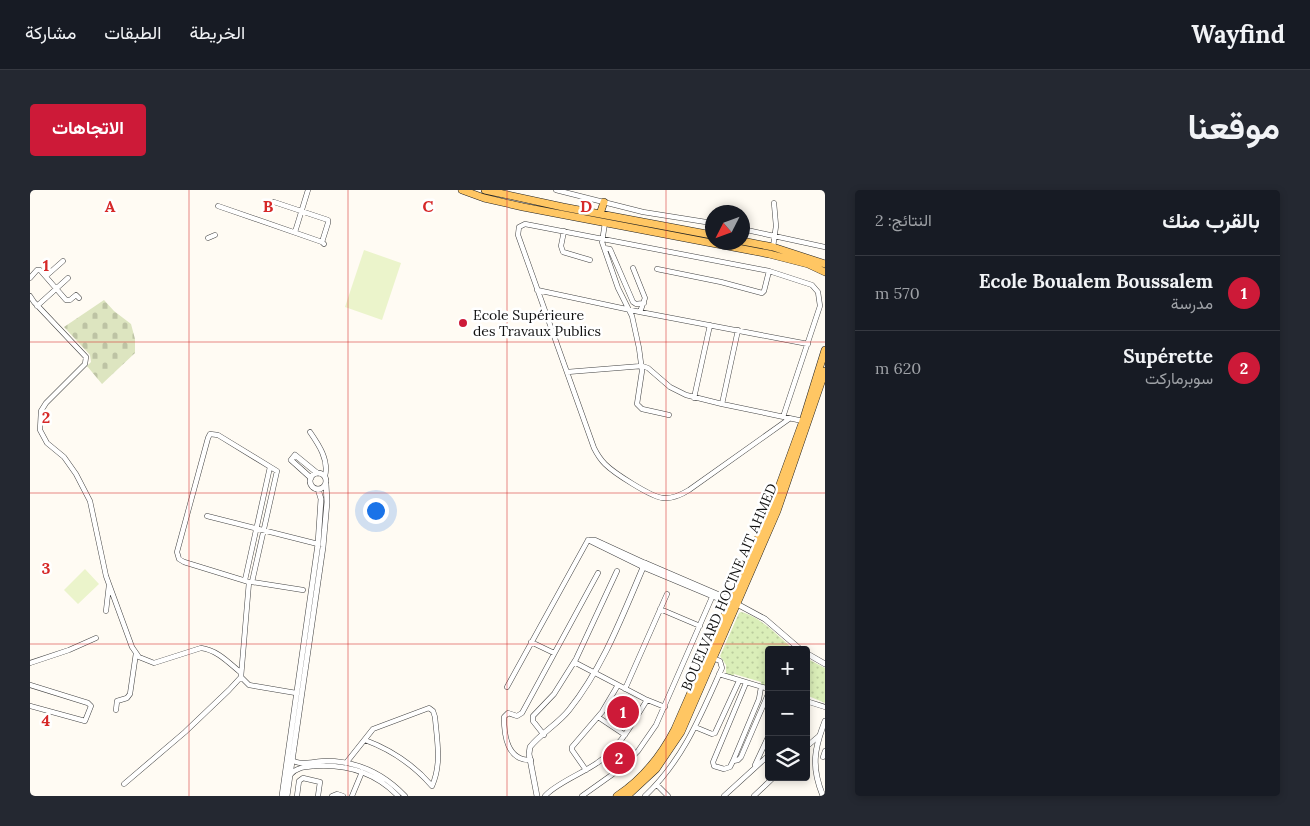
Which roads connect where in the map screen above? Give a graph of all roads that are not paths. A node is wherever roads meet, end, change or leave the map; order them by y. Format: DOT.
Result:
graph roads {
  1 [pos="308,190"];
  2 [pos="462,190"];
  3 [pos="486,190"];
  4 [pos="556,190"];
  5 [pos="274,202"];
  6 [pos="604,202"];
  7 [pos="774,203"];
  8 [pos="218,206"];
  9 [pos="302,211"];
  10 [pos="600,214"];
  11 [pos="605,222"];
  12 [pos="705,222"];
  13 [pos="750,230"];
  14 [pos="564,231"];
  15 [pos="295,232"];
  16 [pos="705,234"];
  17 [pos="215,235"];
  18 [pos="775,235"];
  19 [pos="208,238"];
  20 [pos="602,239"];
  21 [pos="750,243"];
  22 [pos="825,246"];
  23 [pos="773,247"];
  24 [pos="604,248"];
  25 [pos="590,260"];
  26 [pos="63,261"];
  27 [pos="633,268"];
  28 [pos="657,269"];
  29 [pos="825,269"];
  30 [pos="769,271"];
  31 [pos="46,276"];
  32 [pos="30,278"];
  33 [pos="68,278"];
  34 [pos="56,288"];
  35 [pos="537,290"];
  36 [pos="30,296"];
  37 [pos="79,298"];
  38 [pos="644,303"];
  39 [pos="37,306"];
  40 [pos="629,310"];
  41 [pos="640,312"];
  42 [pos="710,325"];
  43 [pos="738,330"];
  44 [pos="808,344"];
  45 [pos="825,350"];
  46 [pos="642,366"];
  47 [pos="825,371"];
  48 [pos="567,372"];
  49 [pos="694,398"];
  50 [pos="722,404"];
  51 [pos="669,415"];
  52 [pos="783,417"];
  53 [pos="789,418"];
  54 [pos="803,421"];
  55 [pos="310,432"];
  56 [pos="270,467"];
  57 [pos="317,473"];
  58 [pos="325,476"];
  59 [pos="311,478"];
  60 [pos="326,484"];
  61 [pos="318,489"];
  62 [pos="207,516"];
  63 [pos="257,528"];
  64 [pos="264,530"];
  65 [pos="318,544"];
  66 [pos="644,565"];
  67 [pos="617,570"];
  68 [pos="598,574"];
  69 [pos="249,581"];
  70 [pos="109,583"];
  71 [pos="303,590"];
  72 [pos="667,594"];
  73 [pos="713,595"];
  74 [pos="733,602"];
  75 [pos="660,609"];
  76 [pos="106,611"];
  77 [pos="700,626"];
  78 [pos="96,638"];
  79 [pos="531,642"];
  80 [pos="796,646"];
  81 [pos="136,653"];
  82 [pos="554,653"];
  83 [pos="810,655"];
  84 [pos="713,658"];
  85 [pos="574,662"];
  86 [pos="30,663"];
  87 [pos="825,664"];
  88 [pos="595,673"];
  89 [pos="719,674"];
  90 [pos="240,675"];
  91 [pos="739,681"];
  92 [pos="746,683"];
  93 [pos="30,685"];
  94 [pos="618,685"];
  95 [pos="507,687"];
  96 [pos="761,687"];
  97 [pos="625,689"];
  98 [pos="765,689"];
  99 [pos="296,693"];
  100 [pos="647,700"];
  101 [pos="765,701"];
  102 [pos="810,702"];
  103 [pos="30,706"];
  104 [pos="664,707"];
  105 [pos="825,707"];
  106 [pos="116,710"];
  107 [pos="598,717"];
  108 [pos="825,721"];
  109 [pos="695,727"];
  110 [pos="544,735"];
  111 [pos="625,735"];
  112 [pos="769,736"];
  113 [pos="819,736"];
  114 [pos="365,740"];
  115 [pos="810,744"];
  116 [pos="810,749"];
  117 [pos="815,750"];
  118 [pos="825,751"];
  119 [pos="765,758"];
  120 [pos="823,758"];
  121 [pos="292,760"];
  122 [pos="531,760"];
  123 [pos="733,760"];
  124 [pos="346,763"];
  125 [pos="754,768"];
  126 [pos="586,770"];
  127 [pos="362,772"];
  128 [pos="290,775"];
  129 [pos="770,781"];
  130 [pos="124,784"];
  131 [pos="657,785"];
  132 [pos="825,792"];
  133 [pos="282,796"];
  134 [pos="287,796"];
  135 [pos="297,796"];
  136 [pos="318,796"];
  137 [pos="332,796"];
  138 [pos="343,796"];
  139 [pos="352,796"];
  140 [pos="398,796"];
  141 [pos="405,796"];
  142 [pos="538,796"];
  143 [pos="545,796"];
  144 [pos="582,796"];
  145 [pos="617,796"];
  146 [pos="627,796"];
  147 [pos="645,796"];
  148 [pos="668,796"];
  149 [pos="724,796"];
  150 [pos="754,796"];
  151 [pos="823,796"];
  1 -- 9 [label="street"];
  2 -- 11 [label="main road"];
  3 -- 10 [label="main road"];
  4 -- 6 [label="street"];
  5 -- 9 [label="street"];
  6 -- 10 [label="main road"];
  6 -- 12 [label="street"];
  7 -- 18 [label="street"];
  8 -- 15 [label="street"];
  9 -- 15 [label="street"];
  9 -- 15 [label="street"];
  10 -- 16 [label="main road"];
  11 -- 20 [label="street"];
  11 -- 29 [label="main road"];
  13 -- 18 [label="street"];
  14 -- 20 [label="street"];
  14 -- 25 [label="street"];
  14 -- 35 [label="street"];
  17 -- 19 [label="street"];
  18 -- 22 [label="street"];
  18 -- 23 [label="street"];
  20 -- 24 [label="street"];
  20 -- 30 [label="street"];
  21 -- 23 [label="main road"];
  23 -- 29 [label="main road"];
  24 -- 38 [label="street"];
  24 -- 40 [label="street"];
  26 -- 31 [label="street"];
  27 -- 38 [label="street"];
  28 -- 30 [label="street"];
  30 -- 44 [label="street"];
  31 -- 32 [label="street"];
  31 -- 34 [label="street"];
  33 -- 34 [label="street"];
  34 -- 37 [label="street"];
  34 -- 39 [label="street"];
  35 -- 40 [label="street"];
  35 -- 48 [label="street"];
  36 -- 39 [label="street"];
  38 -- 41 [label="street"];
  39 -- 70 [label="street"];
  40 -- 41 [label="street"];
  40 -- 46 [label="street"];
  41 -- 42 [label="street"];
  42 -- 43 [label="street"];
  42 -- 49 [label="street"];
  43 -- 44 [label="street"];
  43 -- 50 [label="street"];
  44 -- 52 [label="street"];
  45 -- 54 [label="main road"];
  46 -- 48 [label="street"];
  46 -- 49 [label="street"];
  46 -- 51 [label="street"];
  47 -- 74 [label="main road, BOUELVARD HOCINE AIT AHMED"];
  48 -- 53 [label="street"];
  49 -- 50 [label="street"];
  50 -- 52 [label="street"];
  52 -- 53 [label="street"];
  53 -- 54 [label="street"];
  54 -- 74 [label="main road"];
  55 -- 58 [label="street"];
  56 -- 63 [label="street"];
  56 -- 64 [label="street"];
  56 -- 69 [label="street"];
  57 -- 58 [label="street"];
  57 -- 59 [label="street"];
  57 -- 59 [label="street"];
  58 -- 60 [label="street"];
  59 -- 61 [label="street"];
  60 -- 61 [label="street"];
  60 -- 121 [label="street"];
  61 -- 65 [label="street"];
  62 -- 63 [label="street"];
  63 -- 64 [label="street"];
  63 -- 69 [label="street"];
  64 -- 65 [label="street"];
  64 -- 69 [label="street"];
  65 -- 99 [label="street"];
  66 -- 73 [label="street"];
  66 -- 79 [label="street"];
  66 -- 88 [label="street"];
  67 -- 85 [label="street"];
  68 -- 82 [label="street"];
  69 -- 71 [label="street"];
  69 -- 90 [label="street"];
  70 -- 76 [label="street"];
  70 -- 81 [label="street"];
  72 -- 75 [label="street"];
  73 -- 74 [label="street"];
  73 -- 74 [label="street"];
  73 -- 77 [label="street"];
  74 -- 80 [label="street"];
  74 -- 84 [label="main road, BOUELVARD HOCINE AIT AHMED"];
  74 -- 145 [label="main road"];
  75 -- 77 [label="street"];
  75 -- 97 [label="street"];
  77 -- 104 [label="street"];
  78 -- 86 [label="street"];
  79 -- 82 [label="street"];
  79 -- 95 [label="street"];
  81 -- 90 [label="street"];
  81 -- 106 [label="street"];
  82 -- 122 [label="street"];
  83 -- 87 [label="street"];
  84 -- 89 [label="street"];
  84 -- 146 [label="main road, BOUELVARD HOCINE AIT AHMED"];
  85 -- 88 [label="street"];
  85 -- 110 [label="street"];
  88 -- 94 [label="street"];
  88 -- 110 [label="street"];
  89 -- 91 [label="street"];
  89 -- 109 [label="street"];
  90 -- 99 [label="street"];
  90 -- 130 [label="street"];
  91 -- 92 [label="street"];
  91 -- 109 [label="street"];
  92 -- 96 [label="street"];
  92 -- 123 [label="street"];
  93 -- 103 [label="street"];
  94 -- 97 [label="street"];
  94 -- 107 [label="street"];
  96 -- 98 [label="street"];
  96 -- 123 [label="street"];
  97 -- 100 [label="street"];
  99 -- 133 [label="street"];
  100 -- 104 [label="street"];
  100 -- 111 [label="street"];
  101 -- 123 [label="street"];
  102 -- 105 [label="street"];
  104 -- 144 [label="street"];
  107 -- 111 [label="street"];
  107 -- 126 [label="street"];
  108 -- 113 [label="street"];
  109 -- 131 [label="street"];
  110 -- 122 [label="street"];
  111 -- 126 [label="street"];
  112 -- 125 [label="street"];
  113 -- 115 [label="street"];
  113 -- 117 [label="street"];
  113 -- 132 [label="street"];
  114 -- 114 [label="street"];
  114 -- 124 [label="street"];
  116 -- 117 [label="street"];
  117 -- 151 [label="street"];
  118 -- 120 [label="street"];
  119 -- 125 [label="street"];
  121 -- 124 [label="street"];
  121 -- 128 [label="street"];
  122 -- 142 [label="street"];
  124 -- 141 [label="street"];
  125 -- 149 [label="street"];
  126 -- 143 [label="street"];
  127 -- 128 [label="street"];
  127 -- 139 [label="street"];
  127 -- 140 [label="street"];
  128 -- 134 [label="street"];
  129 -- 150 [label="street"];
  131 -- 147 [label="street"];
  131 -- 148 [label="street"];
  135 -- 136 [label="street"];
  137 -- 138 [label="street"];
}
